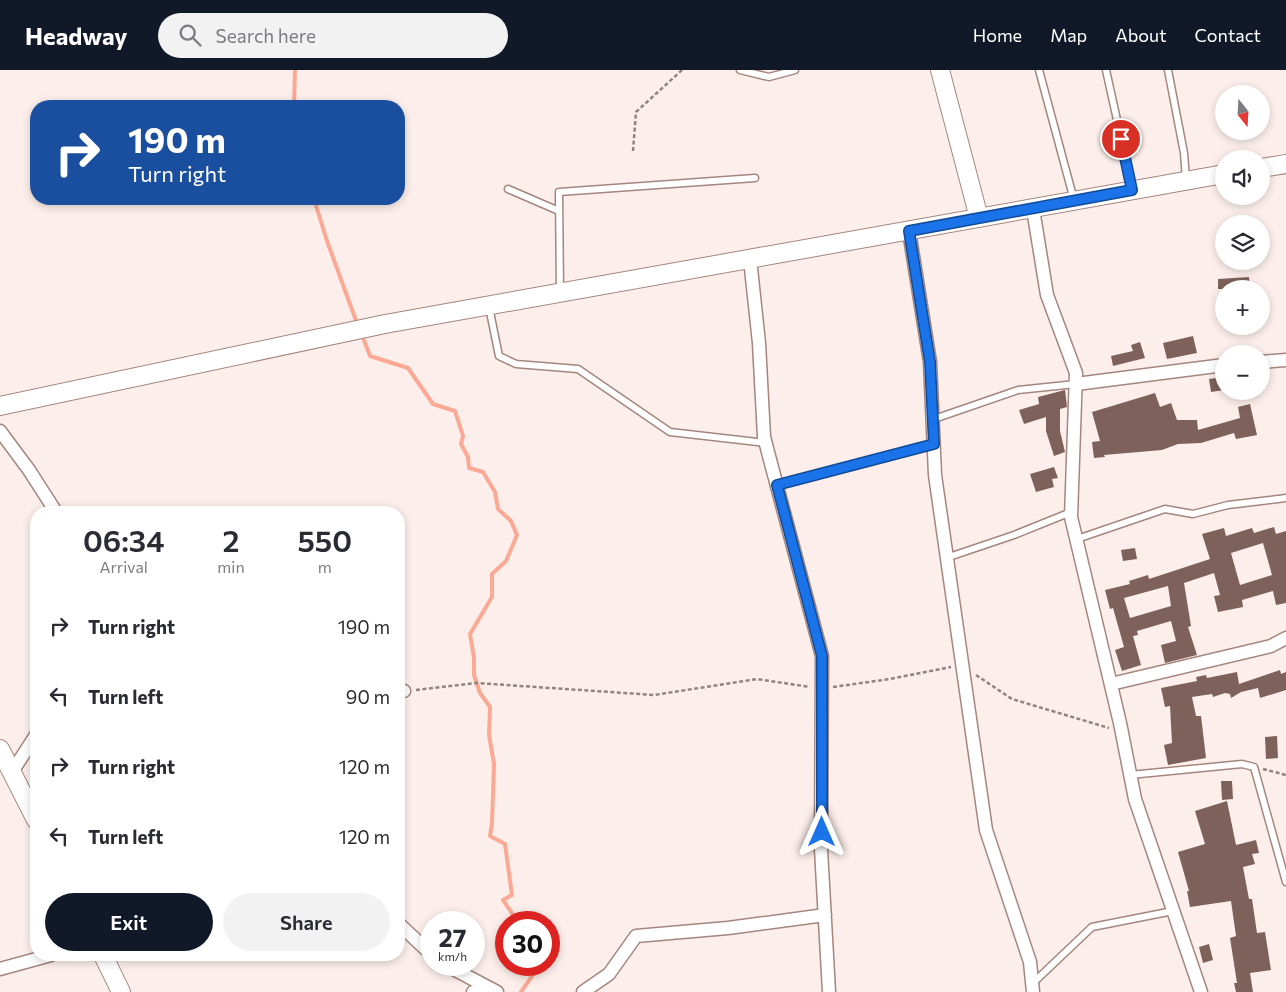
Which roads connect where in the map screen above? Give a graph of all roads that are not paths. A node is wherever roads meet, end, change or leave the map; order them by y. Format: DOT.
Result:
graph roads {
  1 [pos="740,70"];
  2 [pos="795,70"];
  3 [pos="940,70"];
  4 [pos="1039,70"];
  5 [pos="1106,70"];
  6 [pos="1168,70"];
  7 [pos="1286,164"];
  8 [pos="1270,167"];
  9 [pos="1215,176"];
  10 [pos="755,178"];
  11 [pos="1186,181"];
  12 [pos="508,190"];
  13 [pos="1132,190"];
  14 [pos="1075,201"];
  15 [pos="1033,208"];
  16 [pos="559,211"];
  17 [pos="979,218"];
  18 [pos="909,231"];
  19 [pos="750,259"];
  20 [pos="560,294"];
  21 [pos="489,306"];
  22 [pos="1286,360"];
  23 [pos="1270,361"];
  24 [pos="1215,366"];
  25 [pos="1076,384"];
  26 [pos="0,406"];
  27 [pos="934,419"];
  28 [pos="0,431"];
  29 [pos="766,443"];
  30 [pos="934,444"];
  31 [pos="777,485"];
  32 [pos="1286,498"];
  33 [pos="52,506"];
  34 [pos="1071,512"];
  35 [pos="1077,539"];
  36 [pos="946,558"];
  37 [pos="1286,638"];
  38 [pos="1111,684"];
  39 [pos="30,744"];
  40 [pos="0,749"];
  41 [pos="12,772"];
  42 [pos="1130,775"];
  43 [pos="30,808"];
  44 [pos="1286,882"];
  45 [pos="1173,911"];
  46 [pos="825,915"];
  47 [pos="405,930"];
  48 [pos="420,944"];
  49 [pos="30,961"];
  50 [pos="106,961"];
  51 [pos="0,969"];
  52 [pos="467,976"];
  53 [pos="1033,988"];
  54 [pos="494,990"];
  55 [pos="120,992"];
  56 [pos="473,992"];
  57 [pos="583,992"];
  58 [pos="829,992"];
  59 [pos="1201,992"];
  1 -- 2 [label="lane"];
  3 -- 17 [label="main road"];
  4 -- 14 [label="lane"];
  5 -- 13 [label="lane"];
  6 -- 11 [label="lane"];
  7 -- 8 [label="main road"];
  9 -- 11 [label="main road"];
  10 -- 16 [label="lane"];
  11 -- 13 [label="main road"];
  12 -- 16 [label="lane"];
  13 -- 14 [label="main road"];
  14 -- 15 [label="main road"];
  15 -- 17 [label="main road"];
  15 -- 25 [label="street"];
  16 -- 20 [label="lane"];
  17 -- 18 [label="main road"];
  18 -- 19 [label="main road"];
  18 -- 27 [label="street"];
  19 -- 20 [label="main road"];
  19 -- 29 [label="street"];
  20 -- 21 [label="main road"];
  21 -- 26 [label="main road"];
  21 -- 29 [label="lane"];
  22 -- 23 [label="street"];
  24 -- 25 [label="street"];
  25 -- 27 [label="lane"];
  25 -- 34 [label="street"];
  27 -- 30 [label="street"];
  28 -- 33 [label="street"];
  29 -- 31 [label="street"];
  30 -- 31 [label="lane"];
  30 -- 36 [label="street"];
  31 -- 46 [label="street"];
  32 -- 35 [label="lane"];
  34 -- 35 [label="street"];
  34 -- 36 [label="lane"];
  35 -- 38 [label="street"];
  36 -- 53 [label="street"];
  37 -- 38 [label="street"];
  38 -- 42 [label="street"];
  39 -- 41 [label="street"];
  40 -- 41 [label="main road"];
  41 -- 43 [label="main road"];
  42 -- 44 [label="lane"];
  42 -- 45 [label="street"];
  45 -- 53 [label="lane"];
  45 -- 59 [label="street"];
  46 -- 57 [label="street"];
  46 -- 58 [label="street"];
  47 -- 48 [label="street"];
  49 -- 51 [label="street"];
  50 -- 55 [label="main road"];
  52 -- 54 [label="street"];
  54 -- 56 [label="street"];
}
